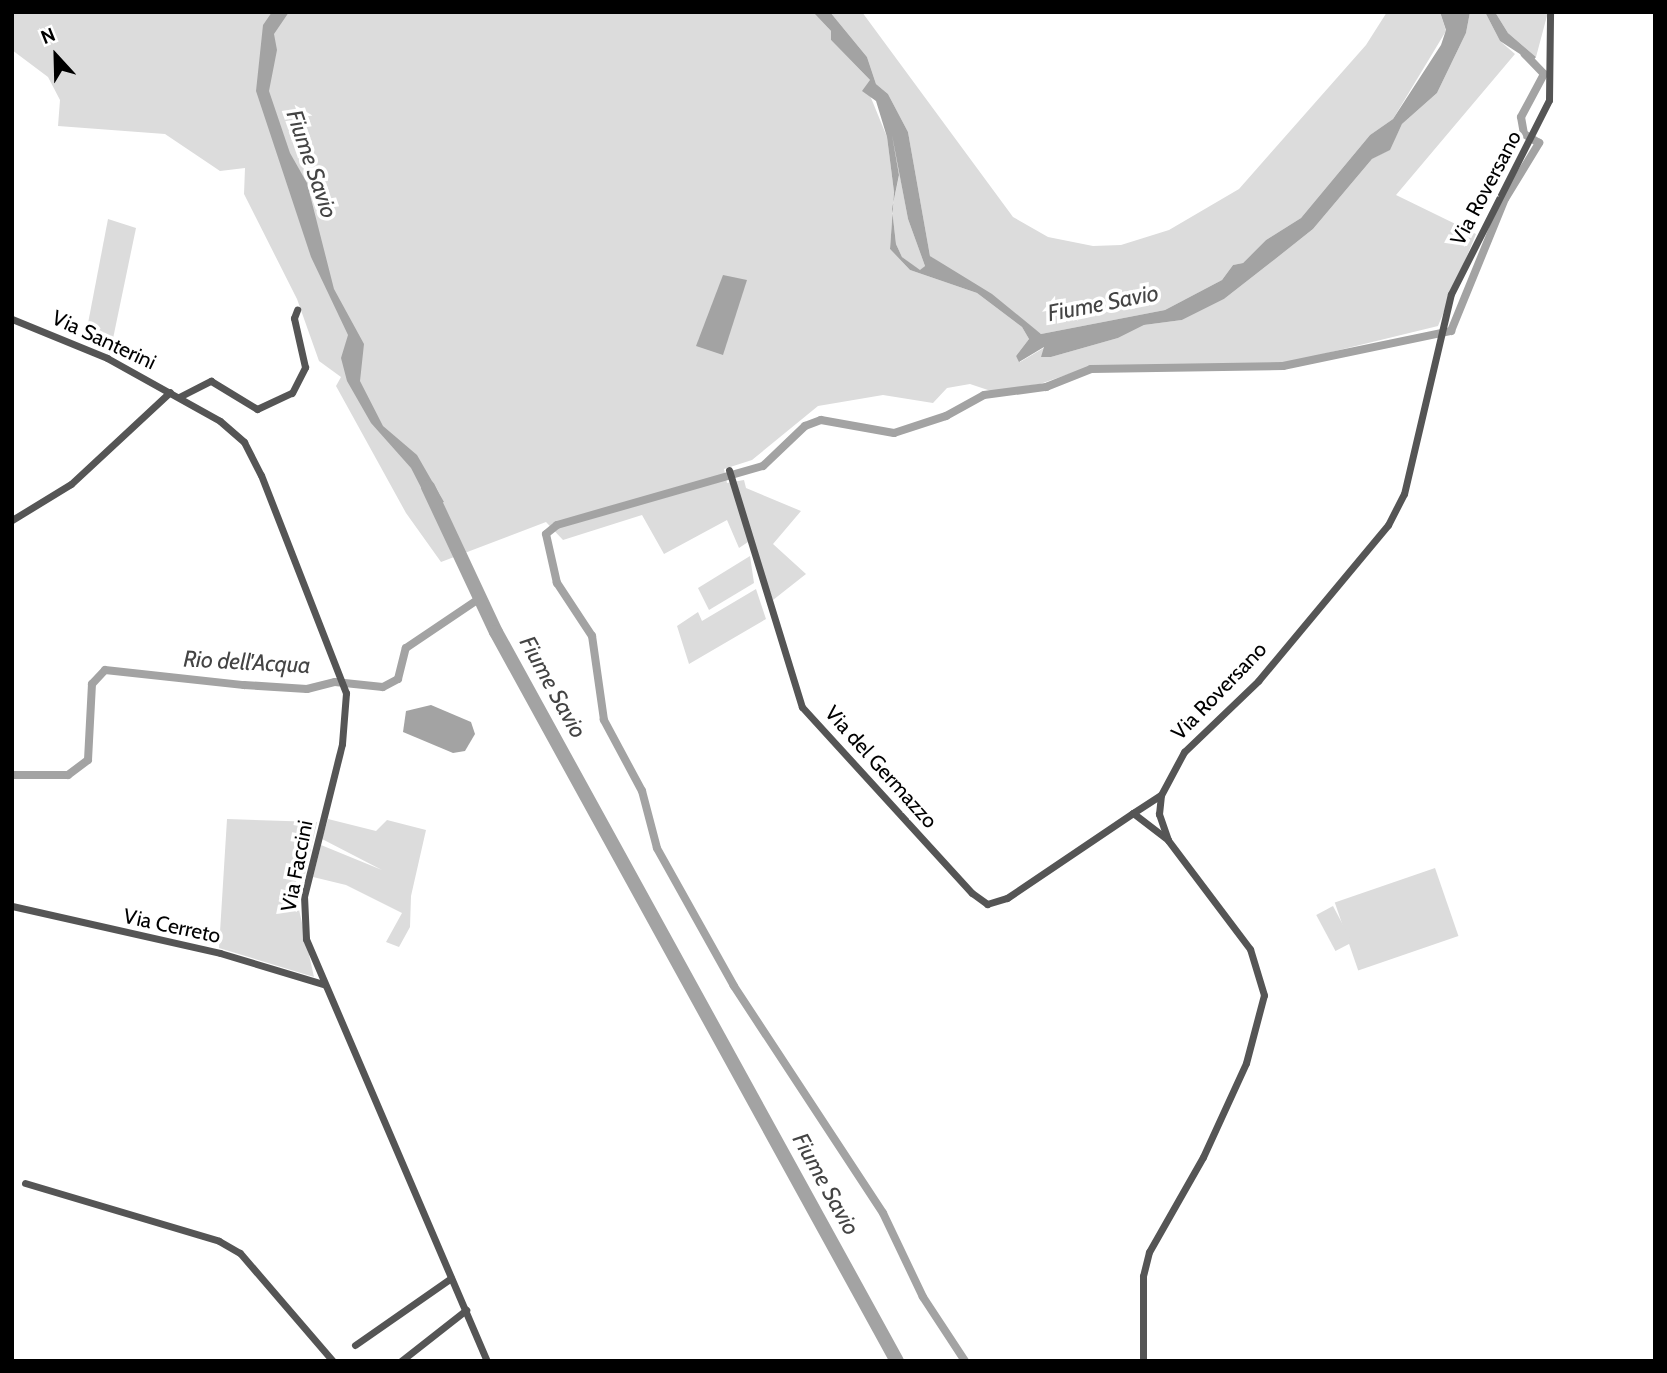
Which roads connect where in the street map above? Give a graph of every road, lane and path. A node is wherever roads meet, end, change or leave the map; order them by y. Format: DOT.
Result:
graph roads {
  1 [pos="1550,12"];
  2 [pos="298,310"];
  3 [pos="12,319"];
  4 [pos="170,392"];
  5 [pos="179,397"];
  6 [pos="729,470"];
  7 [pos="12,520"];
  8 [pos="1161,795"];
  9 [pos="1133,813"];
  10 [pos="1168,841"];
  11 [pos="12,906"];
  12 [pos="323,984"];
  13 [pos="26,1183"];
  14 [pos="452,1278"];
  15 [pos="466,1310"];
  16 [pos="355,1345"];
  17 [pos="333,1361"];
  18 [pos="401,1361"];
  19 [pos="488,1361"];
  20 [pos="1143,1361"];
  1 -- 8 [label="street, Via Roversano"];
  2 -- 5 [label="street"];
  3 -- 4 [label="street, Via Santerini"];
  4 -- 5 [label="street, Via Santerini"];
  4 -- 7 [label="street"];
  5 -- 12 [label="street, Via Faccini"];
  6 -- 9 [label="street, Via del Germazzo"];
  8 -- 9 [label="street, Via del Germazzo"];
  8 -- 10 [label="street"];
  9 -- 10 [label="street"];
  10 -- 20 [label="street"];
  11 -- 12 [label="street, Via Cerreto"];
  12 -- 14 [label="street, Via Faccini"];
  13 -- 17 [label="street"];
  14 -- 15 [label="street, Via Faccini"];
  14 -- 16 [label="street"];
  15 -- 18 [label="street"];
  15 -- 19 [label="street, Via Faccini"];
}
